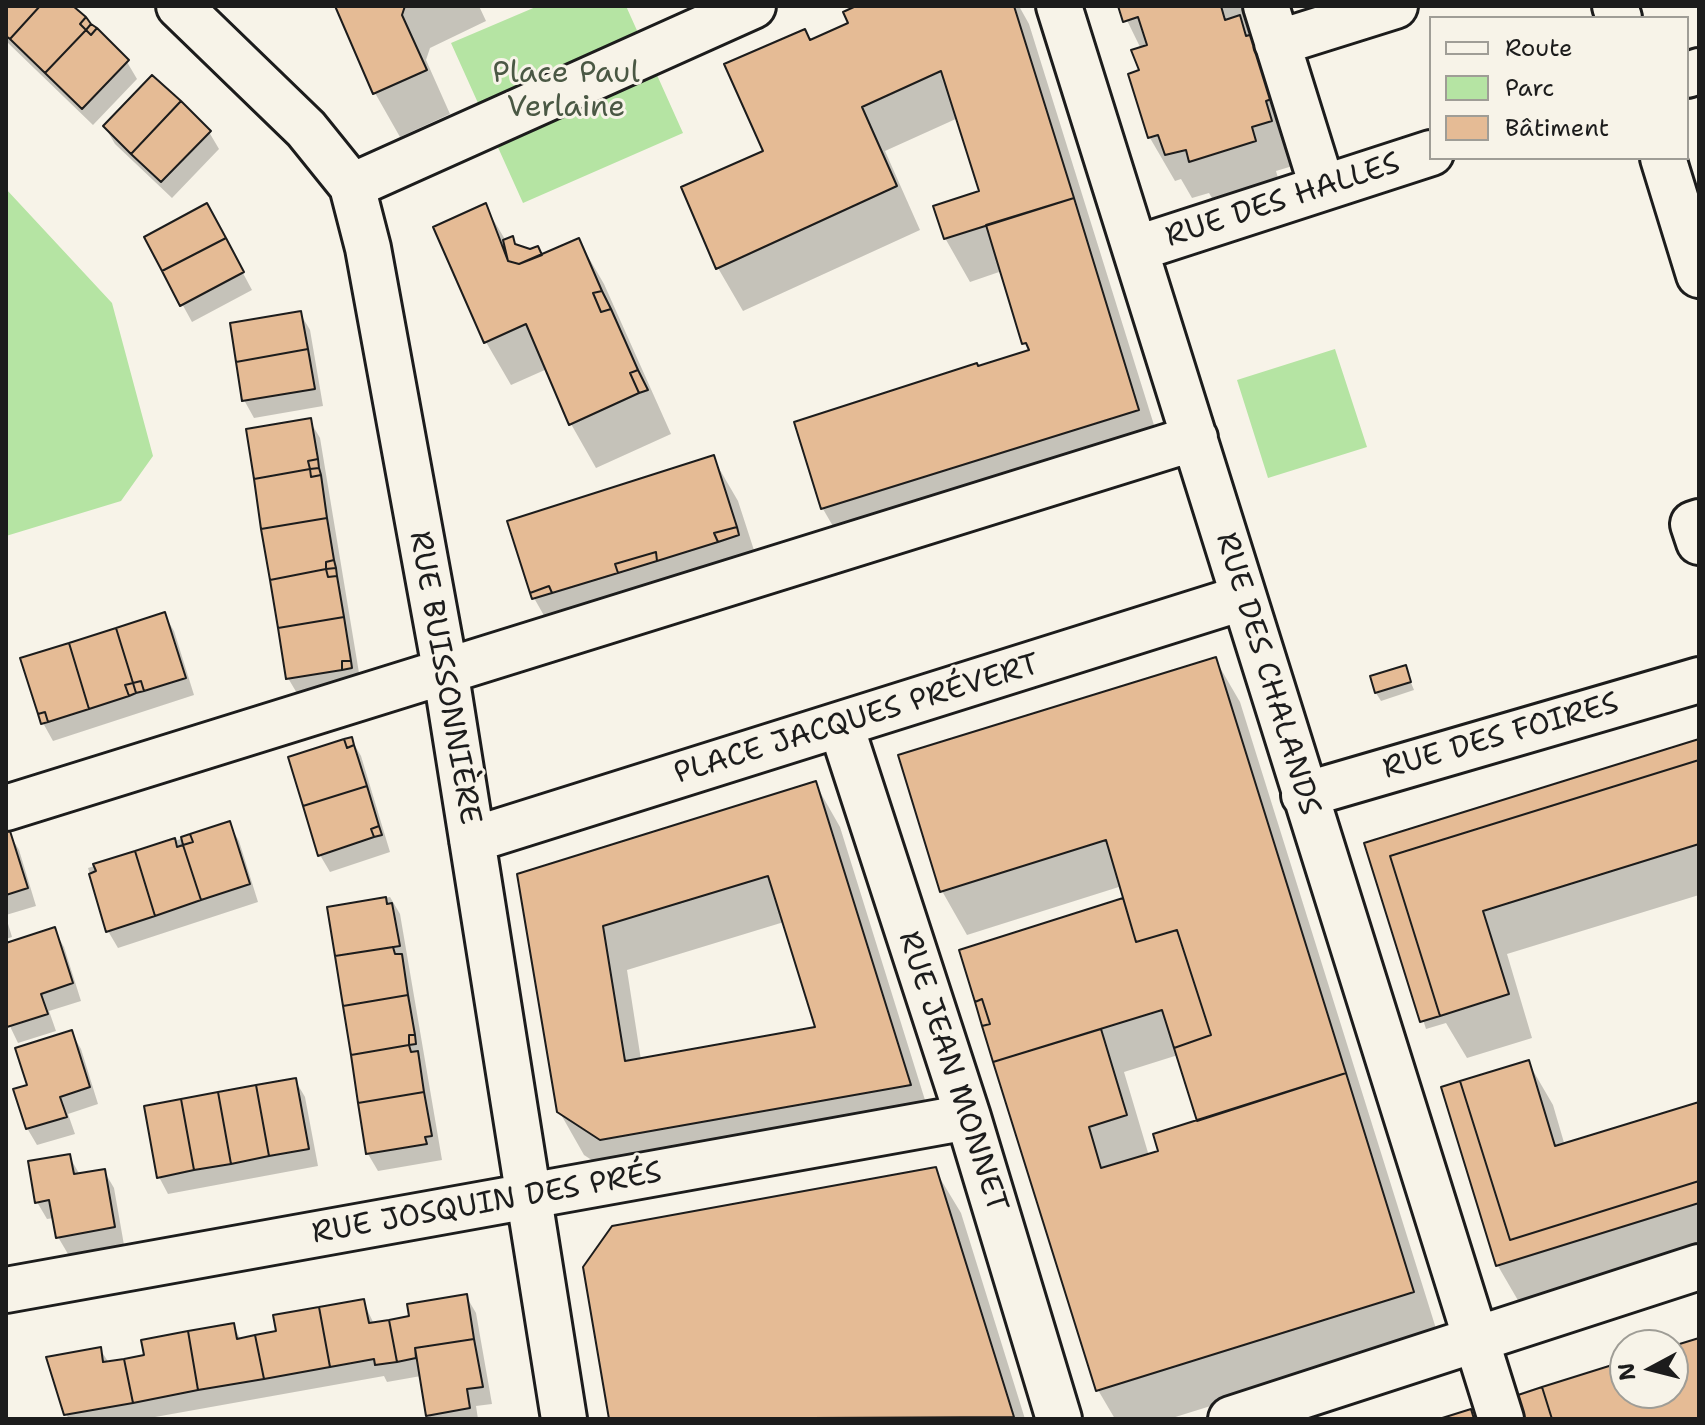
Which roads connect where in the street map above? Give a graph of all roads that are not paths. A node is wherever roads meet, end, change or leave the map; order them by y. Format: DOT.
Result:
graph roads {
  1 [pos="179,6"];
  2 [pos="753,6"];
  3 [pos="1059,6"];
  4 [pos="1395,6"];
  5 [pos="1272,25"];
  6 [pos="1429,154"];
  7 [pos="1664,160"];
  8 [pos="352,186"];
  9 [pos="1322,186"];
  10 [pos="1135,249"];
  11 [pos="1699,275"];
  12 [pos="1195,438"];
  13 [pos="1699,522"];
  14 [pos="1699,542"];
  15 [pos="1242,598"];
  16 [pos="445,669"];
  17 [pos="1699,680"];
  18 [pos="841,726"];
  19 [pos="1304,795"];
  20 [pos="6,808"];
  21 [pos="472,840"];
  22 [pos="968,1117"];
  23 [pos="530,1198"];
  24 [pos="1699,1267"];
  25 [pos="6,1290"];
  26 [pos="1477,1340"];
  27 [pos="564,1419"];
  28 [pos="1059,1419"];
  29 [pos="1231,1419"];
  30 [pos="1501,1419"];
  1 -- 8 [label="street, RUE BUISSONNIÈRE"];
  2 -- 8 [label="street"];
  3 -- 10 [label="street, RUE DES CHALANDS"];
  4 -- 5 [label="street"];
  5 -- 9 [label="street"];
  6 -- 9 [label="street, RUE DES HALLES"];
  7 -- 11 [label="street"];
  8 -- 16 [label="street, RUE BUISSONNIÈRE"];
  9 -- 10 [label="street, RUE DES HALLES"];
  10 -- 12 [label="street, RUE DES CHALANDS"];
  12 -- 15 [label="street, RUE DES CHALANDS"];
  12 -- 16 [label="street"];
  13 -- 14 [label="street"];
  15 -- 18 [label="street, PLACE JACQUES PRÉVERT"];
  15 -- 19 [label="street, RUE DES CHALANDS"];
  16 -- 20 [label="street"];
  16 -- 21 [label="street, RUE BUISSONNIÈRE"];
  17 -- 19 [label="street, RUE DES FOIRES"];
  18 -- 21 [label="street, PLACE JACQUES PRÉVERT"];
  18 -- 22 [label="street, RUE JEAN MONNET"];
  19 -- 26 [label="street, RUE DES CHALANDS"];
  21 -- 23 [label="street, RUE BUISSONNIÈRE"];
  22 -- 23 [label="street, RUE JOSQUIN DES PRÉS"];
  22 -- 28 [label="street, RUE JEAN MONNET"];
  23 -- 25 [label="street, RUE JOSQUIN DES PRÉS"];
  23 -- 27 [label="street, RUE BUISSONNIÈRE"];
  24 -- 26 [label="street"];
  26 -- 29 [label="street"];
  26 -- 30 [label="street, RUE DES CHALANDS"];
}
